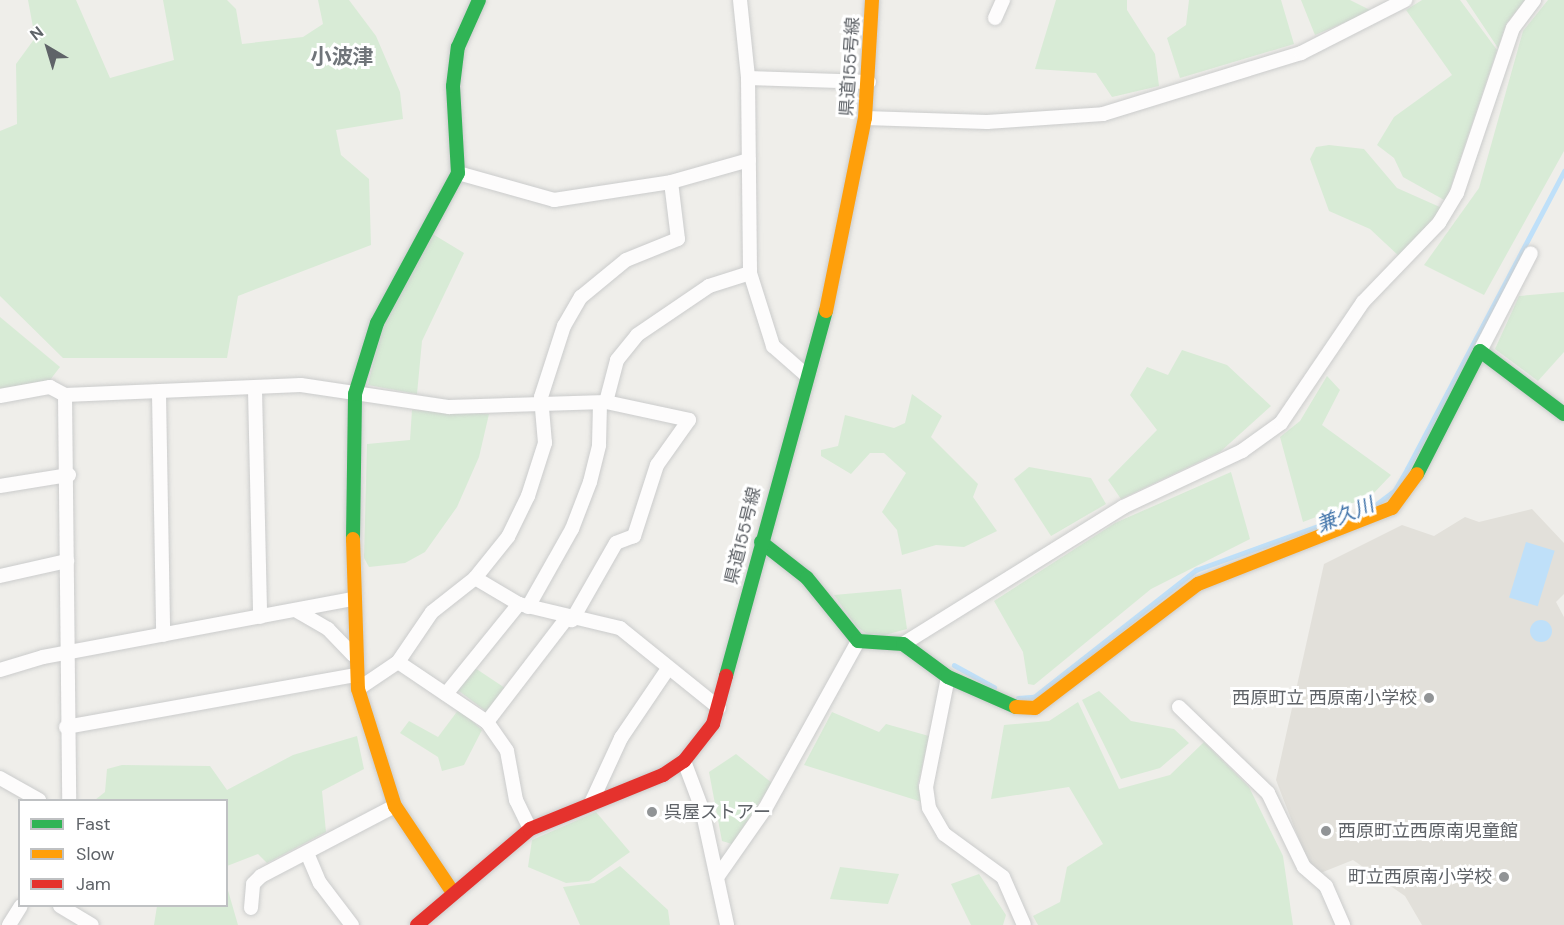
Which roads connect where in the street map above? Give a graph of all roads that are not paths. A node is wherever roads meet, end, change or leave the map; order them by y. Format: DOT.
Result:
graph roads {
  1 [pos="479,0"];
  2 [pos="740,0"];
  3 [pos="872,0"];
  4 [pos="1003,0"];
  5 [pos="1405,0"];
  6 [pos="1534,0"];
  7 [pos="995,18"];
  8 [pos="748,78"];
  9 [pos="869,82"];
  10 [pos="865,118"];
  11 [pos="749,159"];
  12 [pos="458,173"];
  13 [pos="671,182"];
  14 [pos="1531,253"];
  15 [pos="750,273"];
  16 [pos="1480,351"];
  17 [pos="806,375"];
  18 [pos="255,390"];
  19 [pos="159,394"];
  20 [pos="355,394"];
  21 [pos="65,395"];
  22 [pos="0,396"];
  23 [pos="603,403"];
  24 [pos="540,407"];
  25 [pos="1564,414"];
  26 [pos="69,475"];
  27 [pos="0,486"];
  28 [pos="760,542"];
  29 [pos="67,561"];
  30 [pos="0,576"];
  31 [pos="475,578"];
  32 [pos="352,599"];
  33 [pos="524,606"];
  34 [pos="297,611"];
  35 [pos="260,617"];
  36 [pos="569,620"];
  37 [pos="163,635"];
  38 [pos="858,641"];
  39 [pos="903,644"];
  40 [pos="353,655"];
  41 [pos="66,656"];
  42 [pos="398,662"];
  43 [pos="0,670"];
  44 [pos="667,670"];
  45 [pos="948,677"];
  46 [pos="357,682"];
  47 [pos="446,694"];
  48 [pos="1179,706"];
  49 [pos="719,708"];
  50 [pos="487,722"];
  51 [pos="66,727"];
  52 [pos="684,761"];
  53 [pos="0,778"];
  54 [pos="36,799"];
  55 [pos="69,799"];
  56 [pos="591,804"];
  57 [pos="395,806"];
  58 [pos="530,829"];
  59 [pos="307,853"];
  60 [pos="718,876"];
  61 [pos="452,891"];
  62 [pos="20,907"];
  63 [pos="62,907"];
  64 [pos="251,908"];
  65 [pos="9,925"];
  66 [pos="92,925"];
  67 [pos="352,925"];
  68 [pos="417,925"];
  69 [pos="727,925"];
  70 [pos="1024,925"];
  71 [pos="1343,925"];
  1 -- 12 [label="street"];
  2 -- 8 [label="street"];
  3 -- 9 [label="street, 県道155号線"];
  4 -- 7 [label="street"];
  5 -- 10 [label="street"];
  6 -- 39 [label="street"];
  8 -- 9 [label="street"];
  8 -- 11 [label="street"];
  9 -- 10 [label="street, 県道155号線"];
  10 -- 17 [label="street, 県道155号線"];
  11 -- 13 [label="street"];
  11 -- 15 [label="street"];
  12 -- 13 [label="street"];
  12 -- 20 [label="street"];
  13 -- 24 [label="street"];
  14 -- 16 [label="street"];
  15 -- 17 [label="street"];
  15 -- 23 [label="street"];
  16 -- 25 [label="street"];
  16 -- 45 [label="street"];
  17 -- 28 [label="street, 県道155号線"];
  18 -- 19 [label="street"];
  18 -- 20 [label="street"];
  18 -- 35 [label="street"];
  19 -- 21 [label="street"];
  19 -- 37 [label="street"];
  20 -- 24 [label="street"];
  20 -- 32 [label="street"];
  21 -- 22 [label="street"];
  21 -- 26 [label="street"];
  23 -- 24 [label="street"];
  23 -- 33 [label="street"];
  23 -- 36 [label="street"];
  24 -- 31 [label="street"];
  26 -- 27 [label="street"];
  26 -- 29 [label="street"];
  28 -- 38 [label="street"];
  28 -- 49 [label="street, 県道155号線"];
  29 -- 30 [label="street"];
  29 -- 41 [label="street"];
  31 -- 33 [label="street"];
  31 -- 42 [label="street"];
  32 -- 34 [label="street"];
  32 -- 40 [label="street"];
  33 -- 36 [label="street"];
  33 -- 47 [label="street"];
  34 -- 35 [label="street"];
  34 -- 40 [label="street"];
  35 -- 37 [label="street"];
  36 -- 44 [label="street"];
  36 -- 50 [label="street"];
  37 -- 41 [label="street"];
  38 -- 39 [label="street"];
  38 -- 60 [label="street"];
  39 -- 45 [label="street"];
  40 -- 46 [label="street"];
  41 -- 43 [label="street"];
  41 -- 51 [label="street"];
  42 -- 46 [label="street"];
  42 -- 47 [label="street"];
  44 -- 49 [label="street"];
  44 -- 56 [label="street"];
  45 -- 70 [label="street"];
  46 -- 51 [label="street"];
  46 -- 57 [label="street"];
  47 -- 50 [label="street"];
  48 -- 71 [label="street"];
  49 -- 52 [label="street, 県道155号線"];
  50 -- 58 [label="street"];
  51 -- 55 [label="street"];
  52 -- 56 [label="street, 県道155号線"];
  52 -- 60 [label="street"];
  53 -- 54 [label="street"];
  56 -- 58 [label="street, 県道155号線"];
  57 -- 59 [label="street"];
  57 -- 61 [label="street"];
  58 -- 61 [label="street, 県道155号線"];
  59 -- 64 [label="street"];
  59 -- 67 [label="street"];
  60 -- 69 [label="street"];
  61 -- 68 [label="street, 県道155号線"];
  62 -- 65 [label="street"];
  63 -- 66 [label="street"];
}
